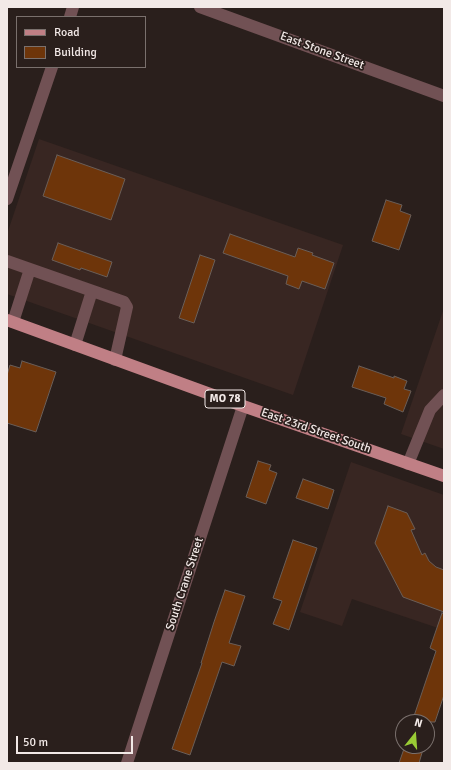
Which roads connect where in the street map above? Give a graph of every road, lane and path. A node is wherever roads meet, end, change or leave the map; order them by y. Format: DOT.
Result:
graph roads {
  1 [pos="200,7"];
  2 [pos="52,68"];
  3 [pos="444,96"];
  4 [pos="7,199"];
  5 [pos="7,261"];
  6 [pos="30,269"];
  7 [pos="92,291"];
  8 [pos="10,321"];
  9 [pos="75,345"];
  10 [pos="115,360"];
  11 [pos="444,395"];
  12 [pos="243,406"];
  13 [pos="408,464"];
  14 [pos="444,476"];
  15 [pos="127,763"];
  1 -- 3 [label="street, East Stone Street"];
  2 -- 4 [label="street"];
  5 -- 6 [label="street"];
  6 -- 7 [label="street"];
  6 -- 8 [label="street"];
  7 -- 9 [label="street"];
  7 -- 10 [label="street"];
  8 -- 9 [label="main road, East 23rd Street South / MO 78"];
  9 -- 10 [label="main road, East 23rd Street South / MO 78"];
  10 -- 12 [label="main road, East 23rd Street South / MO 78"];
  11 -- 13 [label="street"];
  12 -- 13 [label="main road, East 23rd Street South / MO 78"];
  12 -- 15 [label="street, South Crane Street"];
  13 -- 14 [label="main road, East 23rd Street South / MO 78"];
}
